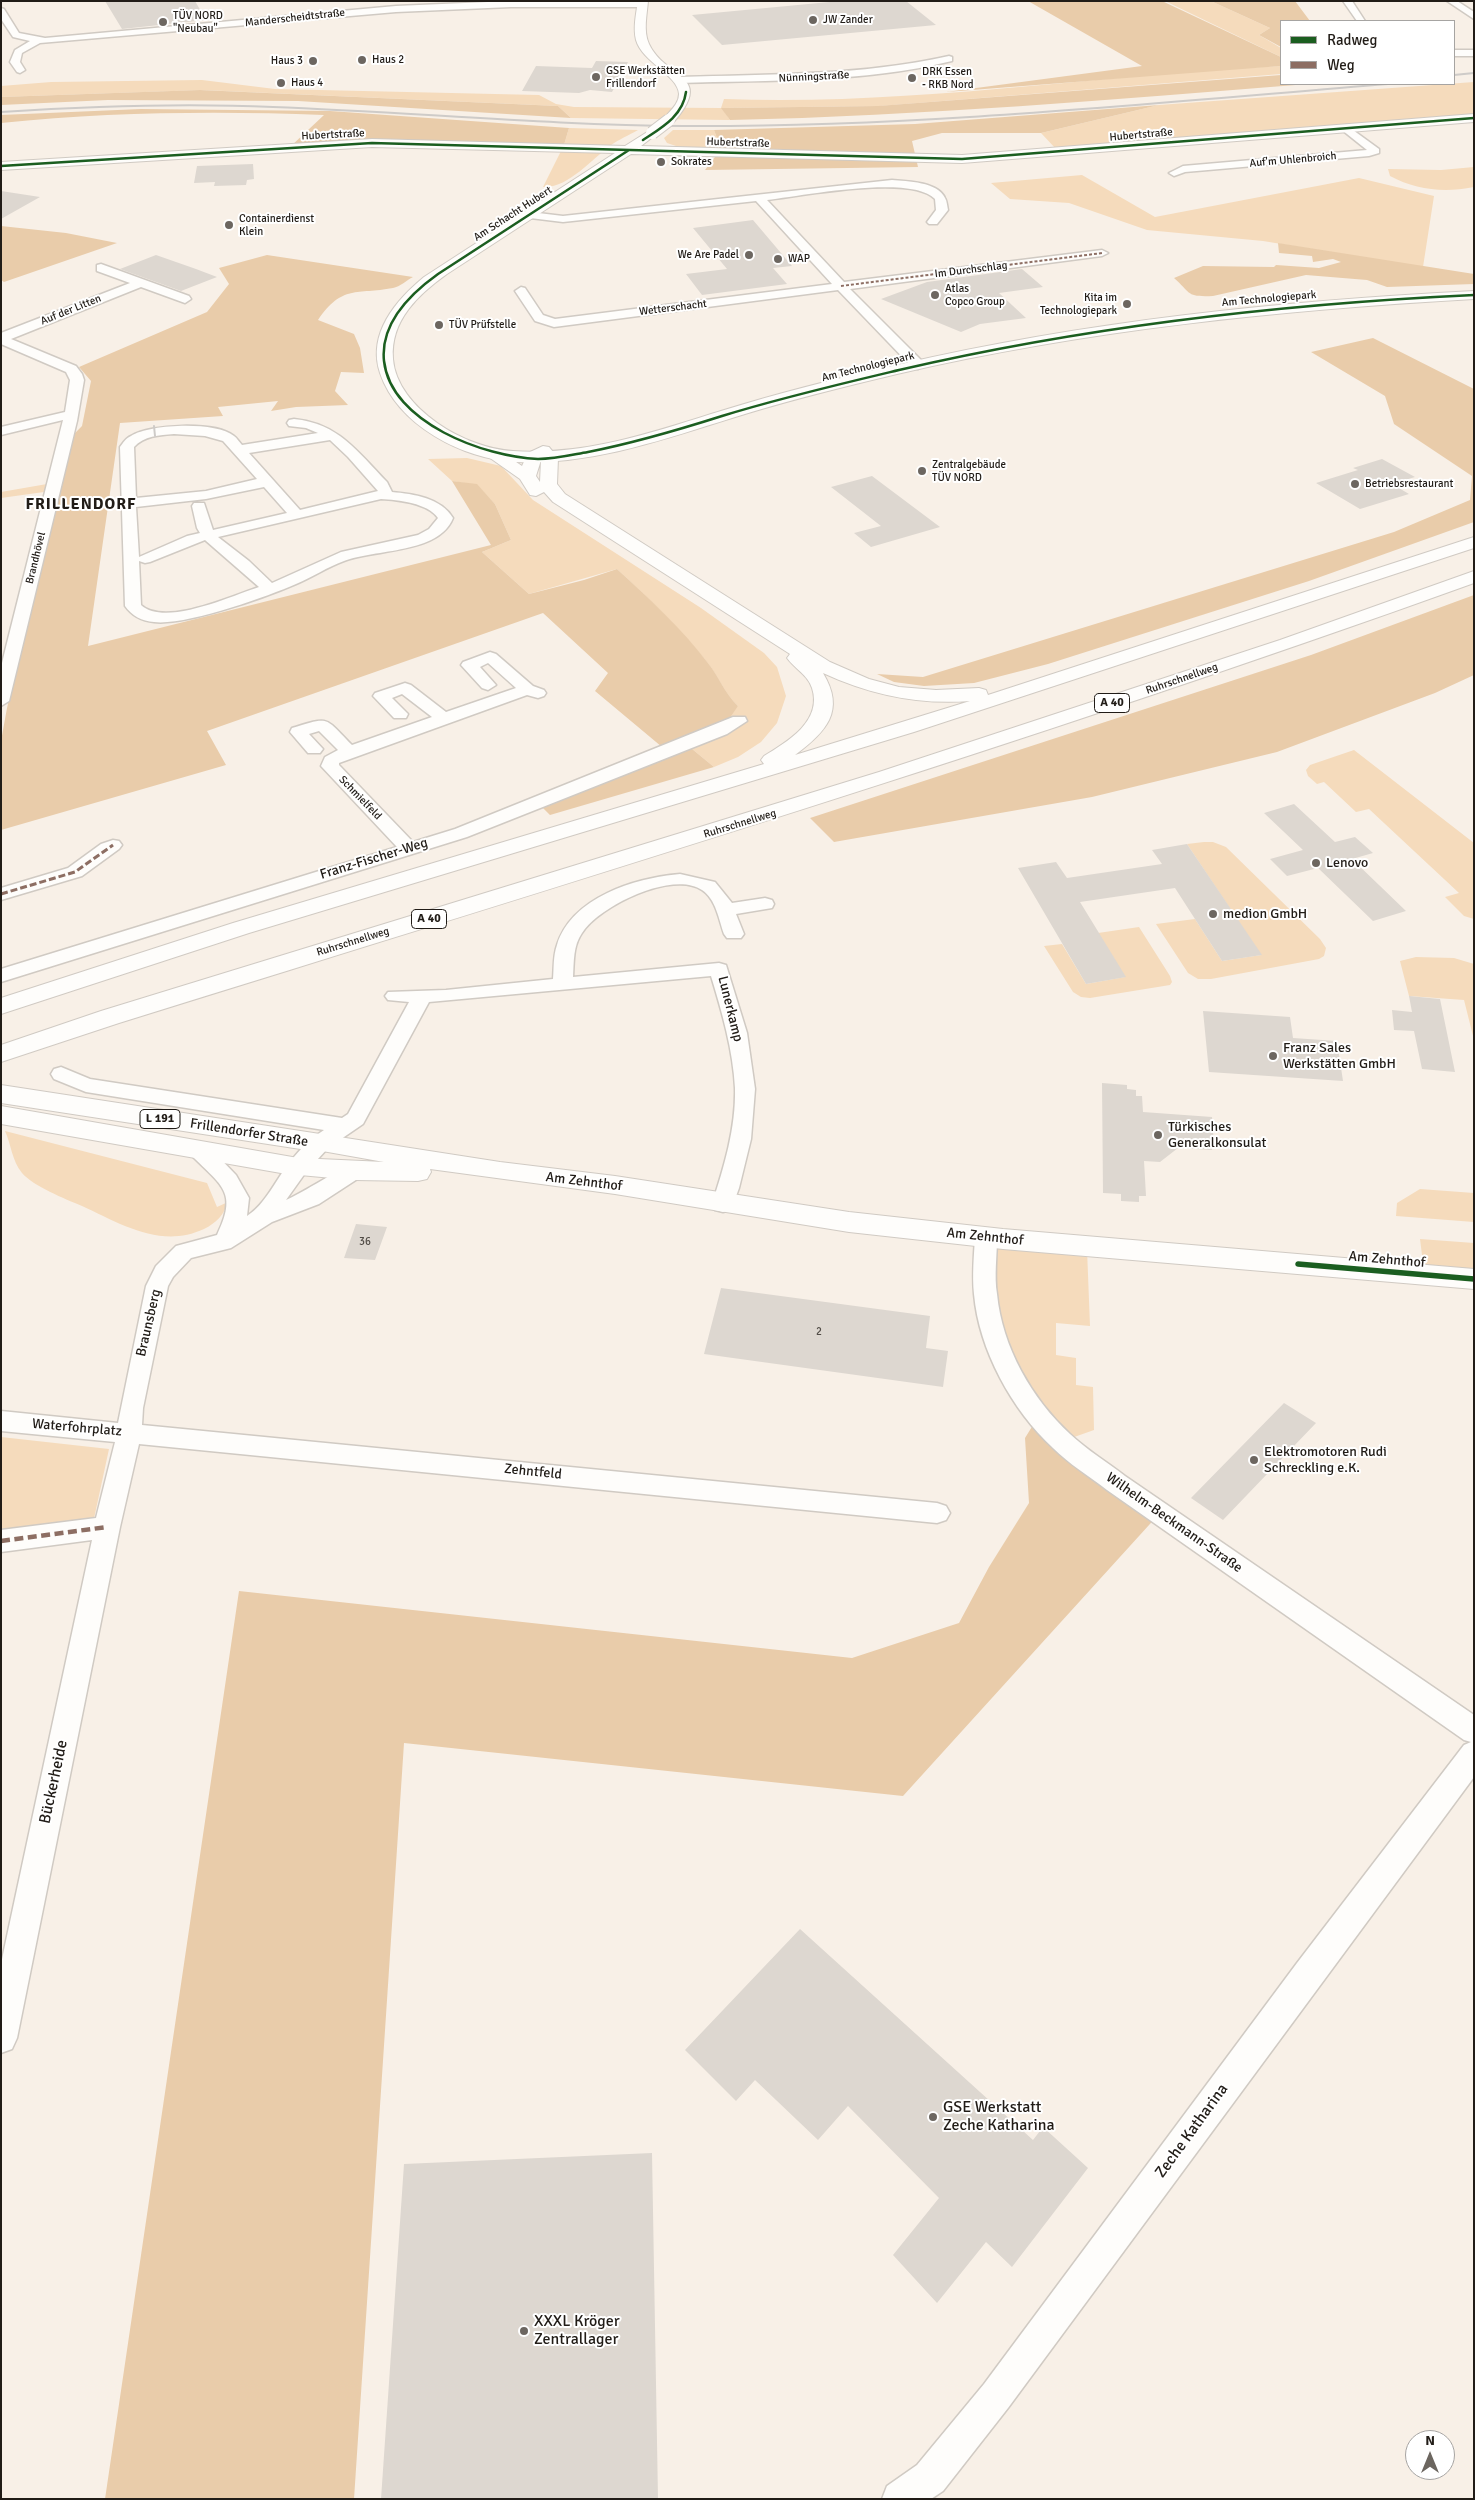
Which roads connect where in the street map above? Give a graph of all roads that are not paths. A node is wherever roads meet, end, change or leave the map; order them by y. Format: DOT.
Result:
graph roads {
  1 [pos="1347,1"];
  2 [pos="1451,1"];
  3 [pos="642,3"];
  4 [pos="1,11"];
  5 [pos="1474,16"];
  6 [pos="1360,20"];
  7 [pos="36,40"];
  8 [pos="1455,52"];
  9 [pos="1474,53"];
  10 [pos="949,60"];
  11 [pos="20,70"];
  12 [pos="679,80"];
  13 [pos="1474,118"];
  14 [pos="1346,128"];
  15 [pos="650,135"];
  16 [pos="582,149"];
  17 [pos="629,150"];
  18 [pos="676,151"];
  19 [pos="610,163"];
  20 [pos="1,166"];
  21 [pos="1174,173"];
  22 [pos="759,197"];
  23 [pos="530,215"];
  24 [pos="933,222"];
  25 [pos="1102,253"];
  26 [pos="101,268"];
  27 [pos="140,283"];
  28 [pos="840,286"];
  29 [pos="521,291"];
  30 [pos="1474,295"];
  31 [pos="185,298"];
  32 [pos="410,298"];
  33 [pos="2,340"];
  34 [pos="918,365"];
  35 [pos="71,415"];
  36 [pos="294,424"];
  37 [pos="315,427"];
  38 [pos="1,431"];
  39 [pos="333,436"];
  40 [pos="303,439"];
  41 [pos="236,449"];
  42 [pos="487,450"];
  43 [pos="542,455"];
  44 [pos="527,476"];
  45 [pos="265,482"];
  46 [pos="386,494"];
  47 [pos="196,501"];
  48 [pos="129,503"];
  49 [pos="296,514"];
  50 [pos="227,534"];
  51 [pos="211,538"];
  52 [pos="1474,542"];
  53 [pos="138,561"];
  54 [pos="244,564"];
  55 [pos="1474,577"];
  56 [pos="270,588"];
  57 [pos="5,662"];
  58 [pos="488,685"];
  59 [pos="1039,686"];
  60 [pos="1,701"];
  61 [pos="400,714"];
  62 [pos="445,718"];
  63 [pos="739,721"];
  64 [pos="314,749"];
  65 [pos="350,752"];
  66 [pos="708,789"];
  67 [pos="113,845"];
  68 [pos="409,849"];
  69 [pos="1,894"];
  70 [pos="765,904"];
  71 [pos="725,910"];
  72 [pos="734,934"];
  73 [pos="1,976"];
  74 [pos="562,984"];
  75 [pos="395,996"];
  76 [pos="422,997"];
  77 [pos="1,1006"];
  78 [pos="1,1054"];
  79 [pos="61,1074"];
  80 [pos="1,1094"];
  81 [pos="1,1115"];
  82 [pos="346,1126"];
  83 [pos="320,1143"];
  84 [pos="200,1151"];
  85 [pos="298,1166"];
  86 [pos="354,1171"];
  87 [pos="500,1171"];
  88 [pos="723,1204"];
  89 [pos="264,1216"];
  90 [pos="986,1237"];
  91 [pos="226,1239"];
  92 [pos="1474,1279"];
  93 [pos="1,1421"];
  94 [pos="129,1433"];
  95 [pos="937,1513"];
  96 [pos="107,1527"];
  97 [pos="1,1541"];
  98 [pos="1474,1731"];
  99 [pos="1474,1754"];
  100 [pos="1,2038"];
  101 [pos="900,2499"];
  1 -- 6 [label="street"];
  2 -- 5 [label="street"];
  3 -- 7 [label="street, Manderscheidtstraße"];
  3 -- 12 [label="main road"];
  4 -- 7 [label="street, Manderscheidtstraße"];
  7 -- 11 [label="street"];
  8 -- 9 [label="street"];
  10 -- 12 [label="street, Nünningstraße"];
  12 -- 15 [label="main road, bridge"];
  13 -- 14 [label="main road, Hubertstraße"];
  14 -- 18 [label="main road, Hubertstraße"];
  14 -- 21 [label="street, Auf'm Uhlenbroich"];
  15 -- 17 [label="main road"];
  15 -- 18 [label="main road"];
  16 -- 17 [label="main road, Hubertstraße"];
  16 -- 19 [label="main road"];
  16 -- 20 [label="main road, Hubertstraße"];
  17 -- 18 [label="main road, Hubertstraße"];
  17 -- 19 [label="main road, Am Schacht Hubert"];
  19 -- 23 [label="main road, Am Schacht Hubert"];
  22 -- 23 [label="street, Am Schacht Hubert"];
  22 -- 24 [label="street, Am Schacht Hubert"];
  22 -- 28 [label="street"];
  23 -- 32 [label="main road, Am Schacht Hubert"];
  25 -- 28 [label="street, Im Durchschlag"];
  26 -- 27 [label="street"];
  27 -- 31 [label="street"];
  27 -- 33 [label="street, Auf der Litten"];
  28 -- 29 [label="street, Wetterschacht"];
  28 -- 34 [label="street"];
  30 -- 34 [label="main road, Am Technologiepark"];
  32 -- 42 [label="main road, Am Technologiepark"];
  33 -- 35 [label="street, Brandhövel"];
  34 -- 43 [label="main road, Am Technologiepark"];
  35 -- 38 [label="street"];
  35 -- 57 [label="street, Brandhövel"];
  36 -- 37 [label="street"];
  37 -- 39 [label="street"];
  37 -- 40 [label="street"];
  39 -- 40 [label="street"];
  39 -- 46 [label="street"];
  40 -- 41 [label="street"];
  41 -- 45 [label="street"];
  41 -- 48 [label="street"];
  42 -- 43 [label="main road, Am Technologiepark"];
  42 -- 44 [label="main road"];
  43 -- 44 [label="main road"];
  43 -- 59 [label="main road"];
  44 -- 66 [label="main road"];
  45 -- 47 [label="street"];
  45 -- 49 [label="street"];
  46 -- 49 [label="street"];
  46 -- 56 [label="street"];
  47 -- 48 [label="street"];
  47 -- 50 [label="street"];
  47 -- 51 [label="street"];
  48 -- 53 [label="street"];
  49 -- 50 [label="street"];
  50 -- 51 [label="street"];
  50 -- 54 [label="street"];
  51 -- 53 [label="street"];
  51 -- 54 [label="street"];
  52 -- 59 [label="main road"];
  53 -- 56 [label="street"];
  54 -- 56 [label="street"];
  55 -- 78 [label="main road, Ruhrschnellweg / A 40"];
  57 -- 60 [label="street, Brandhövel"];
  58 -- 62 [label="street, Schmielfeld"];
  59 -- 66 [label="main road"];
  61 -- 62 [label="street"];
  62 -- 65 [label="street, Schmielfeld"];
  63 -- 68 [label="street, Franz-Fischer-Weg"];
  64 -- 65 [label="street"];
  65 -- 68 [label="street, Schmielfeld"];
  66 -- 77 [label="main road"];
  67 -- 69 [label="street"];
  68 -- 73 [label="street, Franz-Fischer-Weg"];
  70 -- 71 [label="street"];
  71 -- 72 [label="street"];
  71 -- 74 [label="street"];
  74 -- 76 [label="street, Lunerkamp"];
  74 -- 88 [label="street, Lunerkamp"];
  75 -- 76 [label="street, Lunerkamp"];
  76 -- 82 [label="street"];
  79 -- 82 [label="street"];
  80 -- 83 [label="main road, Frillendorfer Straße / L 191"];
  81 -- 84 [label="main road, Frillendorfer Straße / L 191"];
  82 -- 83 [label="street"];
  83 -- 85 [label="street"];
  83 -- 87 [label="main road, Am Zehnthof / L 191"];
  84 -- 85 [label="main road, Frillendorfer Straße / L 191"];
  84 -- 91 [label="street, Frillendorfer Straße"];
  85 -- 86 [label="main road, Am Zehnthof / L 191"];
  85 -- 89 [label="street, Braunsberg"];
  86 -- 87 [label="main road, Am Zehnthof / L 191"];
  86 -- 89 [label="street"];
  87 -- 88 [label="main road, Am Zehnthof / L 191"];
  88 -- 90 [label="main road, Am Zehnthof / L 191"];
  89 -- 91 [label="street, Braunsberg"];
  90 -- 92 [label="main road, Am Zehnthof / L 191"];
  90 -- 98 [label="street, Wilhelm-Beckmann-Straße"];
  91 -- 94 [label="street, Braunsberg"];
  93 -- 94 [label="street, Waterfohrplatz"];
  94 -- 95 [label="street, Zehntfeld"];
  94 -- 96 [label="street, Waterfohrplatz"];
  96 -- 97 [label="street"];
  96 -- 100 [label="street, Bückerheide"];
  99 -- 101 [label="street, Zeche Katharina"];
}
